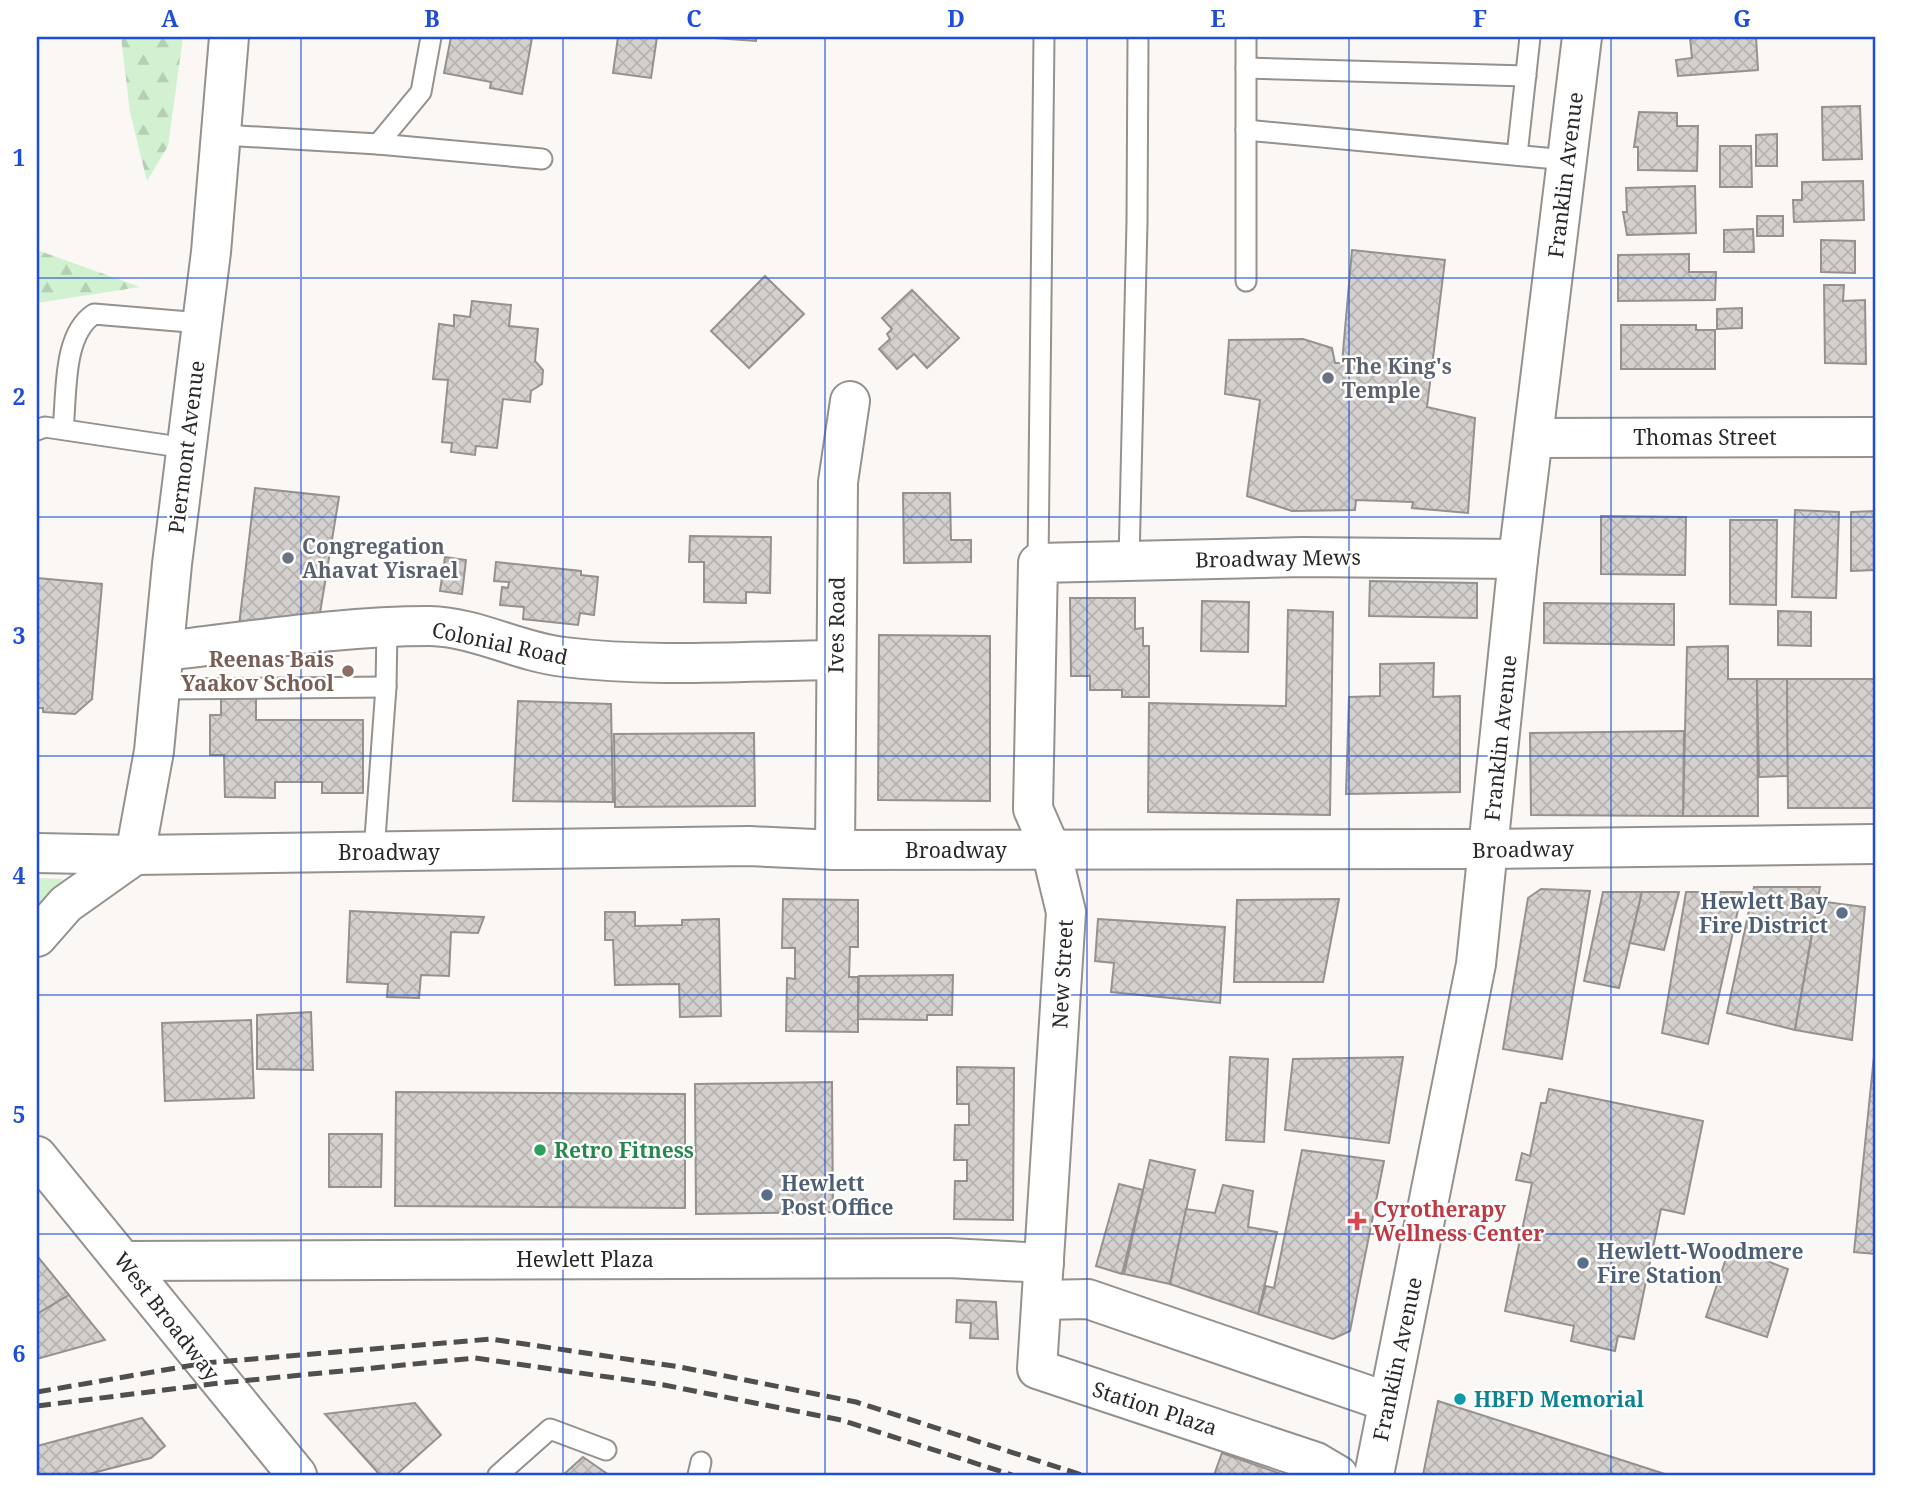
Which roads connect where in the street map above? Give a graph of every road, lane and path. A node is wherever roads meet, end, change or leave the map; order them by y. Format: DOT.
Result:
graph roads {
  1 [pos="229,37"];
  2 [pos="431,37"];
  3 [pos="1044,37"];
  4 [pos="1138,37"];
  5 [pos="1246,37"];
  6 [pos="1530,37"];
  7 [pos="1582,37"];
  8 [pos="1246,68"];
  9 [pos="1526,76"];
  10 [pos="1246,130"];
  11 [pos="222,135"];
  12 [pos="378,144"];
  13 [pos="1517,155"];
  14 [pos="542,159"];
  15 [pos="1567,160"];
  16 [pos="1246,281"];
  17 [pos="201,323"];
  18 [pos="850,401"];
  19 [pos="63,429"];
  20 [pos="37,430"];
  21 [pos="1875,437"];
  22 [pos="1535,438"];
  23 [pos="186,448"];
  24 [pos="1518,559"];
  25 [pos="1129,561"];
  26 [pos="1038,563"];
  27 [pos="387,628"];
  28 [pos="165,651"];
  29 [pos="836,660"];
  30 [pos="386,687"];
  31 [pos="161,689"];
  32 [pos="1875,844"];
  33 [pos="1488,849"];
  34 [pos="835,850"];
  35 [pos="1051,850"];
  36 [pos="37,852"];
  37 [pos="374,852"];
  38 [pos="135,855"];
  39 [pos="37,937"];
  40 [pos="37,1156"];
  41 [pos="125,1261"];
  42 [pos="1044,1281"];
  43 [pos="1388,1402"];
  44 [pos="607,1450"];
  45 [pos="297,1475"];
  46 [pos="498,1475"];
  47 [pos="1338,1475"];
  48 [pos="1374,1475"];
  1 -- 11 [label="street, Piermont Avenue"];
  2 -- 12 [label="lane"];
  3 -- 26 [label="lane"];
  4 -- 25 [label="lane"];
  5 -- 8 [label="lane"];
  6 -- 9 [label="lane"];
  7 -- 15 [label="street, Franklin Avenue"];
  8 -- 9 [label="lane"];
  8 -- 10 [label="lane"];
  9 -- 13 [label="lane"];
  10 -- 13 [label="lane"];
  10 -- 16 [label="lane"];
  11 -- 12 [label="lane"];
  11 -- 17 [label="street, Piermont Avenue"];
  12 -- 14 [label="lane"];
  13 -- 15 [label="lane"];
  15 -- 22 [label="street, Franklin Avenue"];
  17 -- 19 [label="lane"];
  17 -- 23 [label="street, Piermont Avenue"];
  18 -- 29 [label="street, Ives Road"];
  19 -- 20 [label="lane"];
  19 -- 23 [label="lane"];
  21 -- 22 [label="street, Thomas Street"];
  22 -- 24 [label="street, Franklin Avenue"];
  23 -- 28 [label="street, Piermont Avenue"];
  24 -- 25 [label="street, Broadway Mews"];
  24 -- 33 [label="street, Franklin Avenue"];
  25 -- 26 [label="street, Broadway Mews"];
  26 -- 35 [label="street, New Street"];
  27 -- 28 [label="street, Colonial Road"];
  27 -- 29 [label="street, Colonial Road"];
  27 -- 30 [label="lane"];
  28 -- 31 [label="street, Piermont Avenue"];
  29 -- 34 [label="street, Ives Road"];
  30 -- 31 [label="lane"];
  30 -- 37 [label="lane"];
  31 -- 38 [label="street, Piermont Avenue"];
  32 -- 33 [label="street, Broadway"];
  33 -- 35 [label="street, Broadway"];
  33 -- 43 [label="street, Franklin Avenue"];
  34 -- 35 [label="street, Broadway"];
  34 -- 37 [label="street, Broadway"];
  35 -- 42 [label="street, New Street"];
  36 -- 38 [label="street, Broadway"];
  37 -- 38 [label="street, Broadway"];
  38 -- 39 [label="street"];
  40 -- 41 [label="street, West Broadway"];
  41 -- 42 [label="street, Hewlett Plaza"];
  41 -- 45 [label="street, West Broadway"];
  42 -- 43 [label="street"];
  42 -- 47 [label="street, Station Plaza"];
  43 -- 48 [label="street, Franklin Avenue"];
  44 -- 46 [label="lane"];
}
